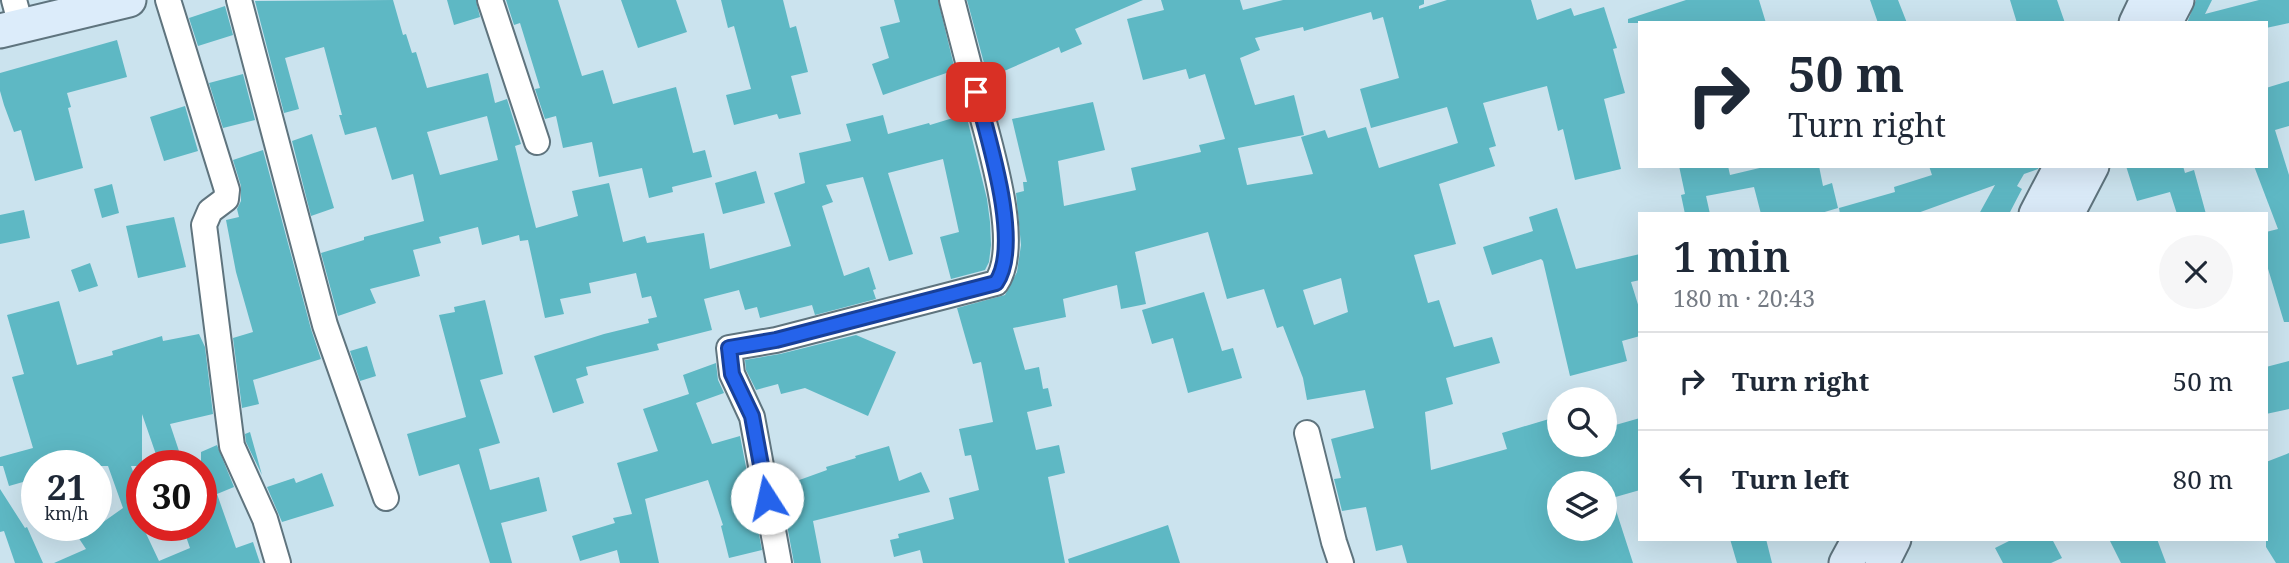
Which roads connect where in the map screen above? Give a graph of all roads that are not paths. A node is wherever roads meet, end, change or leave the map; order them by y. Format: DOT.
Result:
graph roads {
  1 [pos="129,0"];
  2 [pos="167,0"];
  3 [pos="239,0"];
  4 [pos="490,0"];
  5 [pos="952,0"];
  6 [pos="2147,0"];
  7 [pos="2177,0"];
  8 [pos="11,19"];
  9 [pos="2137,21"];
  10 [pos="2166,21"];
  11 [pos="537,142"];
  12 [pos="2060,168"];
  13 [pos="2091,168"];
  14 [pos="2037,212"];
  15 [pos="2068,212"];
  16 [pos="1307,433"];
  17 [pos="386,498"];
  18 [pos="1858,541"];
  19 [pos="1893,541"];
  20 [pos="278,563"];
  21 [pos="779,563"];
  22 [pos="1341,563"];
  23 [pos="1846,563"];
  24 [pos="1882,563"];
  1 -- 8 [label="street"];
  2 -- 20 [label="street"];
  3 -- 17 [label="street"];
  4 -- 11 [label="street"];
  5 -- 21 [label="street"];
  6 -- 9 [label="street"];
  7 -- 10 [label="street"];
  12 -- 14 [label="street"];
  13 -- 15 [label="street"];
  16 -- 22 [label="street"];
  18 -- 23 [label="street"];
  19 -- 24 [label="street"];
}
